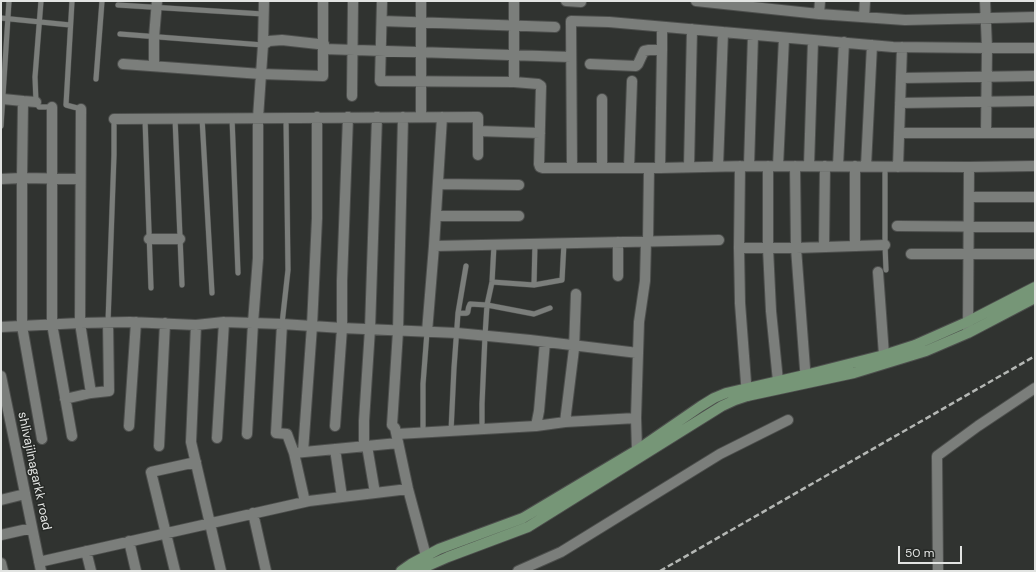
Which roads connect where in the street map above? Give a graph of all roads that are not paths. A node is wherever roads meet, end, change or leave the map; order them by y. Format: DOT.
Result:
graph roads {
  1 [pos="9,1"];
  2 [pos="41,1"];
  3 [pos="72,1"];
  4 [pos="102,1"];
  5 [pos="264,1"];
  6 [pos="323,1"];
  7 [pos="353,1"];
  8 [pos="382,1"];
  9 [pos="421,1"];
  10 [pos="514,1"];
  11 [pos="566,1"];
  12 [pos="696,1"];
  13 [pos="820,1"];
  14 [pos="865,1"];
  15 [pos="985,1"];
  16 [pos="580,2"];
  17 [pos="157,4"];
  18 [pos="118,5"];
  19 [pos="263,14"];
  20 [pos="819,14"];
  21 [pos="864,17"];
  22 [pos="1035,17"];
  23 [pos="1,18"];
  24 [pos="986,18"];
  25 [pos="8,19"];
  26 [pos="382,21"];
  27 [pos="39,22"];
  28 [pos="422,23"];
  29 [pos="70,25"];
  30 [pos="514,25"];
  31 [pos="555,27"];
  32 [pos="662,27"];
  33 [pos="692,29"];
  34 [pos="723,32"];
  35 [pos="120,34"];
  36 [pos="753,35"];
  37 [pos="154,36"];
  38 [pos="784,38"];
  39 [pos="813,40"];
  40 [pos="844,42"];
  41 [pos="263,45"];
  42 [pos="872,45"];
  43 [pos="324,46"];
  44 [pos="902,47"];
  45 [pos="987,48"];
  46 [pos="1035,48"];
  47 [pos="353,50"];
  48 [pos="662,50"];
  49 [pos="381,51"];
  50 [pos="421,52"];
  51 [pos="514,55"];
  52 [pos="571,56"];
  53 [pos="123,64"];
  54 [pos="590,64"];
  55 [pos="154,66"];
  56 [pos="261,74"];
  57 [pos="1035,76"];
  58 [pos="987,77"];
  59 [pos="901,78"];
  60 [pos="96,79"];
  61 [pos="421,81"];
  62 [pos="632,81"];
  63 [pos="514,82"];
  64 [pos="352,96"];
  65 [pos="3,99"];
  66 [pos="602,99"];
  67 [pos="23,101"];
  68 [pos="1035,101"];
  69 [pos="36,102"];
  70 [pos="987,102"];
  71 [pos="900,103"];
  72 [pos="52,107"];
  73 [pos="81,109"];
  74 [pos="316,117"];
  75 [pos="348,117"];
  76 [pos="377,117"];
  77 [pos="403,117"];
  78 [pos="421,117"];
  79 [pos="442,117"];
  80 [pos="145,118"];
  81 [pos="174,118"];
  82 [pos="202,118"];
  83 [pos="232,118"];
  84 [pos="258,118"];
  85 [pos="286,118"];
  86 [pos="114,119"];
  87 [pos="1,126"];
  88 [pos="478,131"];
  89 [pos="540,133"];
  90 [pos="899,133"];
  91 [pos="986,133"];
  92 [pos="1035,134"];
  93 [pos="478,155"];
  94 [pos="718,166"];
  95 [pos="744,166"];
  96 [pos="773,166"];
  97 [pos="796,166"];
  98 [pos="809,166"];
  99 [pos="825,166"];
  100 [pos="838,166"];
  101 [pos="855,166"];
  102 [pos="866,166"];
  103 [pos="1035,166"];
  104 [pos="689,167"];
  105 [pos="885,167"];
  106 [pos="898,167"];
  107 [pos="970,167"];
  108 [pos="572,168"];
  109 [pos="602,168"];
  110 [pos="629,168"];
  111 [pos="649,168"];
  112 [pos="660,168"];
  113 [pos="22,178"];
  114 [pos="1,179"];
  115 [pos="52,179"];
  116 [pos="80,179"];
  117 [pos="438,184"];
  118 [pos="519,185"];
  119 [pos="969,197"];
  120 [pos="1035,197"];
  121 [pos="436,216"];
  122 [pos="519,216"];
  123 [pos="897,226"];
  124 [pos="969,227"];
  125 [pos="1035,227"];
  126 [pos="149,239"];
  127 [pos="180,239"];
  128 [pos="720,240"];
  129 [pos="647,241"];
  130 [pos="618,242"];
  131 [pos="564,243"];
  132 [pos="535,244"];
  133 [pos="494,245"];
  134 [pos="434,246"];
  135 [pos="855,246"];
  136 [pos="885,246"];
  137 [pos="824,247"];
  138 [pos="739,248"];
  139 [pos="768,248"];
  140 [pos="796,248"];
  141 [pos="911,254"];
  142 [pos="969,254"];
  143 [pos="1035,254"];
  144 [pos="466,266"];
  145 [pos="882,271"];
  146 [pos="238,273"];
  147 [pos="618,276"];
  148 [pos="492,282"];
  149 [pos="182,285"];
  150 [pos="534,285"];
  151 [pos="1035,287"];
  152 [pos="151,288"];
  153 [pos="212,293"];
  154 [pos="576,294"];
  155 [pos="1035,298"];
  156 [pos="487,305"];
  157 [pos="550,308"];
  158 [pos="458,313"];
  159 [pos="108,322"];
  160 [pos="136,322"];
  161 [pos="224,322"];
  162 [pos="968,322"];
  163 [pos="80,323"];
  164 [pos="165,323"];
  165 [pos="253,323"];
  166 [pos="52,324"];
  167 [pos="282,324"];
  168 [pos="196,325"];
  169 [pos="22,326"];
  170 [pos="312,326"];
  171 [pos="1,328"];
  172 [pos="342,328"];
  173 [pos="370,329"];
  174 [pos="398,331"];
  175 [pos="427,332"];
  176 [pos="457,333"];
  177 [pos="968,333"];
  178 [pos="485,336"];
  179 [pos="545,342"];
  180 [pos="574,345"];
  181 [pos="638,353"];
  182 [pos="884,355"];
  183 [pos="1,376"];
  184 [pos="805,379"];
  185 [pos="778,381"];
  186 [pos="1035,388"];
  187 [pos="747,392"];
  188 [pos="91,393"];
  189 [pos="65,399"];
  190 [pos="636,418"];
  191 [pos="788,420"];
  192 [pos="565,422"];
  193 [pos="129,426"];
  194 [pos="335,426"];
  195 [pos="536,426"];
  196 [pos="482,429"];
  197 [pos="451,431"];
  198 [pos="423,432"];
  199 [pos="247,434"];
  200 [pos="72,436"];
  201 [pos="217,438"];
  202 [pos="42,439"];
  203 [pos="398,439"];
  204 [pos="158,446"];
  205 [pos="366,446"];
  206 [pos="335,449"];
  207 [pos="637,450"];
  208 [pos="299,453"];
  209 [pos="196,462"];
  210 [pos="408,489"];
  211 [pos="375,493"];
  212 [pos="25,494"];
  213 [pos="342,497"];
  214 [pos="1,500"];
  215 [pos="305,502"];
  216 [pos="253,514"];
  217 [pos="211,523"];
  218 [pos="32,528"];
  219 [pos="166,533"];
  220 [pos="1,535"];
  221 [pos="129,542"];
  222 [pos="86,551"];
  223 [pos="428,560"];
  224 [pos="40,566"];
  225 [pos="91,571"];
  226 [pos="136,571"];
  227 [pos="175,571"];
  228 [pos="222,571"];
  229 [pos="266,571"];
  230 [pos="401,571"];
  231 [pos="416,571"];
  232 [pos="518,571"];
  233 [pos="938,571"];
  1 -- 25 [label="lane"];
  2 -- 27 [label="lane"];
  3 -- 29 [label="lane"];
  4 -- 60 [label="lane"];
  5 -- 19 [label="street"];
  6 -- 43 [label="street"];
  7 -- 47 [label="street"];
  8 -- 26 [label="street"];
  9 -- 28 [label="street"];
  10 -- 30 [label="street"];
  11 -- 16 [label="street"];
  12 -- 20 [label="street"];
  13 -- 20 [label="street"];
  14 -- 21 [label="street"];
  15 -- 24 [label="street"];
  17 -- 18 [label="lane"];
  17 -- 19 [label="lane"];
  17 -- 37 [label="street"];
  19 -- 41 [label="street"];
  20 -- 21 [label="street"];
  21 -- 24 [label="street"];
  22 -- 24 [label="street"];
  23 -- 25 [label="lane"];
  24 -- 45 [label="street"];
  25 -- 27 [label="lane"];
  25 -- 65 [label="lane"];
  26 -- 28 [label="street"];
  26 -- 49 [label="street"];
  27 -- 29 [label="lane"];
  27 -- 69 [label="lane"];
  28 -- 30 [label="street"];
  28 -- 50 [label="street"];
  29 -- 73 [label="lane"];
  30 -- 31 [label="street"];
  30 -- 51 [label="street"];
  32 -- 33 [label="street"];
  32 -- 48 [label="street"];
  32 -- 52 [label="street"];
  33 -- 34 [label="street"];
  33 -- 104 [label="street"];
  34 -- 36 [label="street"];
  34 -- 94 [label="street"];
  35 -- 37 [label="lane"];
  36 -- 38 [label="street"];
  36 -- 95 [label="street"];
  37 -- 41 [label="lane"];
  37 -- 55 [label="street"];
  38 -- 39 [label="street"];
  38 -- 96 [label="street"];
  39 -- 40 [label="street"];
  39 -- 98 [label="street"];
  40 -- 42 [label="street"];
  40 -- 100 [label="street"];
  41 -- 43 [label="street"];
  41 -- 56 [label="street"];
  42 -- 44 [label="street"];
  42 -- 102 [label="street"];
  43 -- 47 [label="street"];
  43 -- 56 [label="street"];
  44 -- 45 [label="street"];
  44 -- 59 [label="street"];
  45 -- 46 [label="street"];
  45 -- 58 [label="street"];
  47 -- 49 [label="street"];
  47 -- 64 [label="street"];
  48 -- 54 [label="street"];
  48 -- 112 [label="street"];
  49 -- 50 [label="street"];
  49 -- 61 [label="street"];
  50 -- 51 [label="street"];
  50 -- 61 [label="street"];
  51 -- 52 [label="street"];
  51 -- 63 [label="street"];
  52 -- 108 [label="street"];
  53 -- 55 [label="street"];
  55 -- 56 [label="street"];
  56 -- 84 [label="street"];
  57 -- 58 [label="street"];
  58 -- 59 [label="street"];
  58 -- 70 [label="street"];
  59 -- 71 [label="street"];
  61 -- 63 [label="street"];
  61 -- 78 [label="street"];
  62 -- 110 [label="street"];
  63 -- 89 [label="street"];
  65 -- 67 [label="street"];
  65 -- 87 [label="lane"];
  66 -- 109 [label="street"];
  67 -- 69 [label="street"];
  67 -- 113 [label="street"];
  68 -- 70 [label="street"];
  69 -- 72 [label="lane"];
  70 -- 71 [label="street"];
  70 -- 91 [label="street"];
  71 -- 90 [label="street"];
  72 -- 115 [label="street"];
  73 -- 116 [label="street"];
  74 -- 75 [label="street"];
  74 -- 85 [label="street"];
  74 -- 170 [label="street"];
  75 -- 76 [label="street"];
  75 -- 172 [label="street"];
  76 -- 77 [label="street"];
  76 -- 173 [label="street"];
  77 -- 78 [label="street"];
  77 -- 174 [label="street"];
  78 -- 79 [label="street"];
  79 -- 88 [label="street"];
  79 -- 117 [label="street"];
  80 -- 81 [label="street"];
  80 -- 86 [label="street"];
  80 -- 126 [label="lane"];
  81 -- 82 [label="street"];
  81 -- 127 [label="lane"];
  82 -- 83 [label="street"];
  82 -- 153 [label="lane"];
  83 -- 84 [label="street"];
  83 -- 146 [label="lane"];
  84 -- 85 [label="street"];
  84 -- 165 [label="street"];
  85 -- 167 [label="lane"];
  86 -- 159 [label="lane"];
  88 -- 89 [label="street"];
  88 -- 93 [label="street"];
  89 -- 108 [label="street"];
  90 -- 91 [label="street"];
  90 -- 106 [label="street"];
  91 -- 92 [label="street"];
  94 -- 95 [label="street"];
  94 -- 104 [label="street"];
  95 -- 96 [label="street"];
  95 -- 138 [label="street"];
  96 -- 97 [label="street"];
  96 -- 139 [label="street"];
  97 -- 98 [label="street"];
  97 -- 140 [label="street"];
  98 -- 99 [label="street"];
  99 -- 100 [label="street"];
  99 -- 137 [label="street"];
  100 -- 101 [label="street"];
  101 -- 102 [label="street"];
  101 -- 135 [label="street"];
  102 -- 105 [label="street"];
  103 -- 107 [label="street"];
  104 -- 112 [label="street"];
  105 -- 106 [label="street"];
  105 -- 136 [label="lane"];
  106 -- 107 [label="street"];
  107 -- 119 [label="street"];
  108 -- 109 [label="street"];
  109 -- 110 [label="street"];
  110 -- 111 [label="street"];
  111 -- 112 [label="street"];
  111 -- 129 [label="street"];
  113 -- 114 [label="street"];
  113 -- 115 [label="street"];
  113 -- 169 [label="street"];
  115 -- 116 [label="street"];
  115 -- 166 [label="street"];
  116 -- 163 [label="street"];
  117 -- 118 [label="street"];
  117 -- 121 [label="street"];
  119 -- 120 [label="street"];
  119 -- 124 [label="street"];
  121 -- 122 [label="street"];
  121 -- 134 [label="street"];
  123 -- 124 [label="street"];
  124 -- 125 [label="street"];
  124 -- 142 [label="street"];
  126 -- 127 [label="street"];
  126 -- 152 [label="lane"];
  127 -- 149 [label="lane"];
  128 -- 129 [label="street"];
  129 -- 130 [label="street"];
  129 -- 181 [label="street"];
  130 -- 131 [label="street"];
  130 -- 147 [label="street"];
  131 -- 132 [label="street"];
  131 -- 150 [label="lane"];
  132 -- 133 [label="street"];
  132 -- 150 [label="lane"];
  133 -- 134 [label="street"];
  133 -- 148 [label="lane"];
  134 -- 175 [label="street"];
  135 -- 136 [label="street"];
  135 -- 137 [label="street"];
  136 -- 145 [label="lane"];
  137 -- 140 [label="street"];
  138 -- 139 [label="street"];
  138 -- 187 [label="street"];
  139 -- 140 [label="street"];
  139 -- 185 [label="street"];
  140 -- 184 [label="street"];
  141 -- 142 [label="street"];
  142 -- 143 [label="street"];
  142 -- 162 [label="street"];
  144 -- 158 [label="lane"];
  145 -- 182 [label="street"];
  148 -- 150 [label="lane"];
  148 -- 156 [label="lane"];
  151 -- 162 [label="street"];
  154 -- 180 [label="street"];
  155 -- 177 [label="street"];
  156 -- 157 [label="lane"];
  156 -- 158 [label="lane"];
  156 -- 178 [label="lane"];
  158 -- 176 [label="lane"];
  159 -- 160 [label="street"];
  159 -- 163 [label="street"];
  159 -- 188 [label="street"];
  160 -- 164 [label="street"];
  160 -- 193 [label="street"];
  161 -- 165 [label="street"];
  161 -- 168 [label="street"];
  161 -- 201 [label="street"];
  162 -- 177 [label="street"];
  162 -- 182 [label="street"];
  163 -- 166 [label="street"];
  163 -- 188 [label="street"];
  164 -- 168 [label="street"];
  164 -- 204 [label="street"];
  165 -- 167 [label="street"];
  165 -- 199 [label="street"];
  166 -- 169 [label="street"];
  166 -- 189 [label="street"];
  167 -- 170 [label="street"];
  167 -- 208 [label="street"];
  168 -- 209 [label="street"];
  169 -- 171 [label="street"];
  169 -- 202 [label="street"];
  170 -- 172 [label="street"];
  170 -- 208 [label="street"];
  172 -- 173 [label="street"];
  172 -- 194 [label="street"];
  173 -- 174 [label="street"];
  173 -- 205 [label="street"];
  174 -- 175 [label="street"];
  174 -- 203 [label="street"];
  175 -- 176 [label="street"];
  175 -- 198 [label="lane"];
  176 -- 178 [label="street"];
  176 -- 197 [label="lane"];
  177 -- 184 [label="street"];
  178 -- 179 [label="street"];
  178 -- 196 [label="lane"];
  179 -- 180 [label="street"];
  179 -- 195 [label="street"];
  180 -- 181 [label="street"];
  180 -- 192 [label="street"];
  181 -- 190 [label="street"];
  182 -- 184 [label="street"];
  183 -- 212 [label="street, shlivajilnagarkk road"];
  184 -- 185 [label="street"];
  184 -- 187 [label="street"];
  185 -- 187 [label="street"];
  186 -- 233 [label="street"];
  187 -- 207 [label="street"];
  187 -- 223 [label="street"];
  188 -- 189 [label="street"];
  189 -- 200 [label="street"];
  190 -- 192 [label="street"];
  190 -- 207 [label="street"];
  191 -- 232 [label="street"];
  192 -- 195 [label="street"];
  195 -- 196 [label="street"];
  196 -- 197 [label="street"];
  197 -- 198 [label="street"];
  198 -- 203 [label="street"];
  203 -- 205 [label="street"];
  203 -- 210 [label="street"];
  205 -- 206 [label="street"];
  205 -- 211 [label="street"];
  206 -- 208 [label="street"];
  206 -- 213 [label="street"];
  207 -- 223 [label="street"];
  208 -- 215 [label="street"];
  209 -- 217 [label="street"];
  209 -- 219 [label="street"];
  210 -- 211 [label="street"];
  210 -- 223 [label="street"];
  211 -- 213 [label="street"];
  212 -- 214 [label="street"];
  212 -- 218 [label="street, shlivajilnagarkk road"];
  213 -- 215 [label="street"];
  215 -- 216 [label="street"];
  216 -- 217 [label="street"];
  216 -- 229 [label="street"];
  217 -- 219 [label="street"];
  217 -- 228 [label="street"];
  218 -- 220 [label="street"];
  218 -- 224 [label="street, shlivajilnagarkk road"];
  219 -- 221 [label="street"];
  219 -- 227 [label="street"];
  221 -- 222 [label="street"];
  221 -- 226 [label="street"];
  222 -- 224 [label="street"];
  222 -- 225 [label="street"];
  223 -- 230 [label="street"];
  223 -- 231 [label="street"];
}
